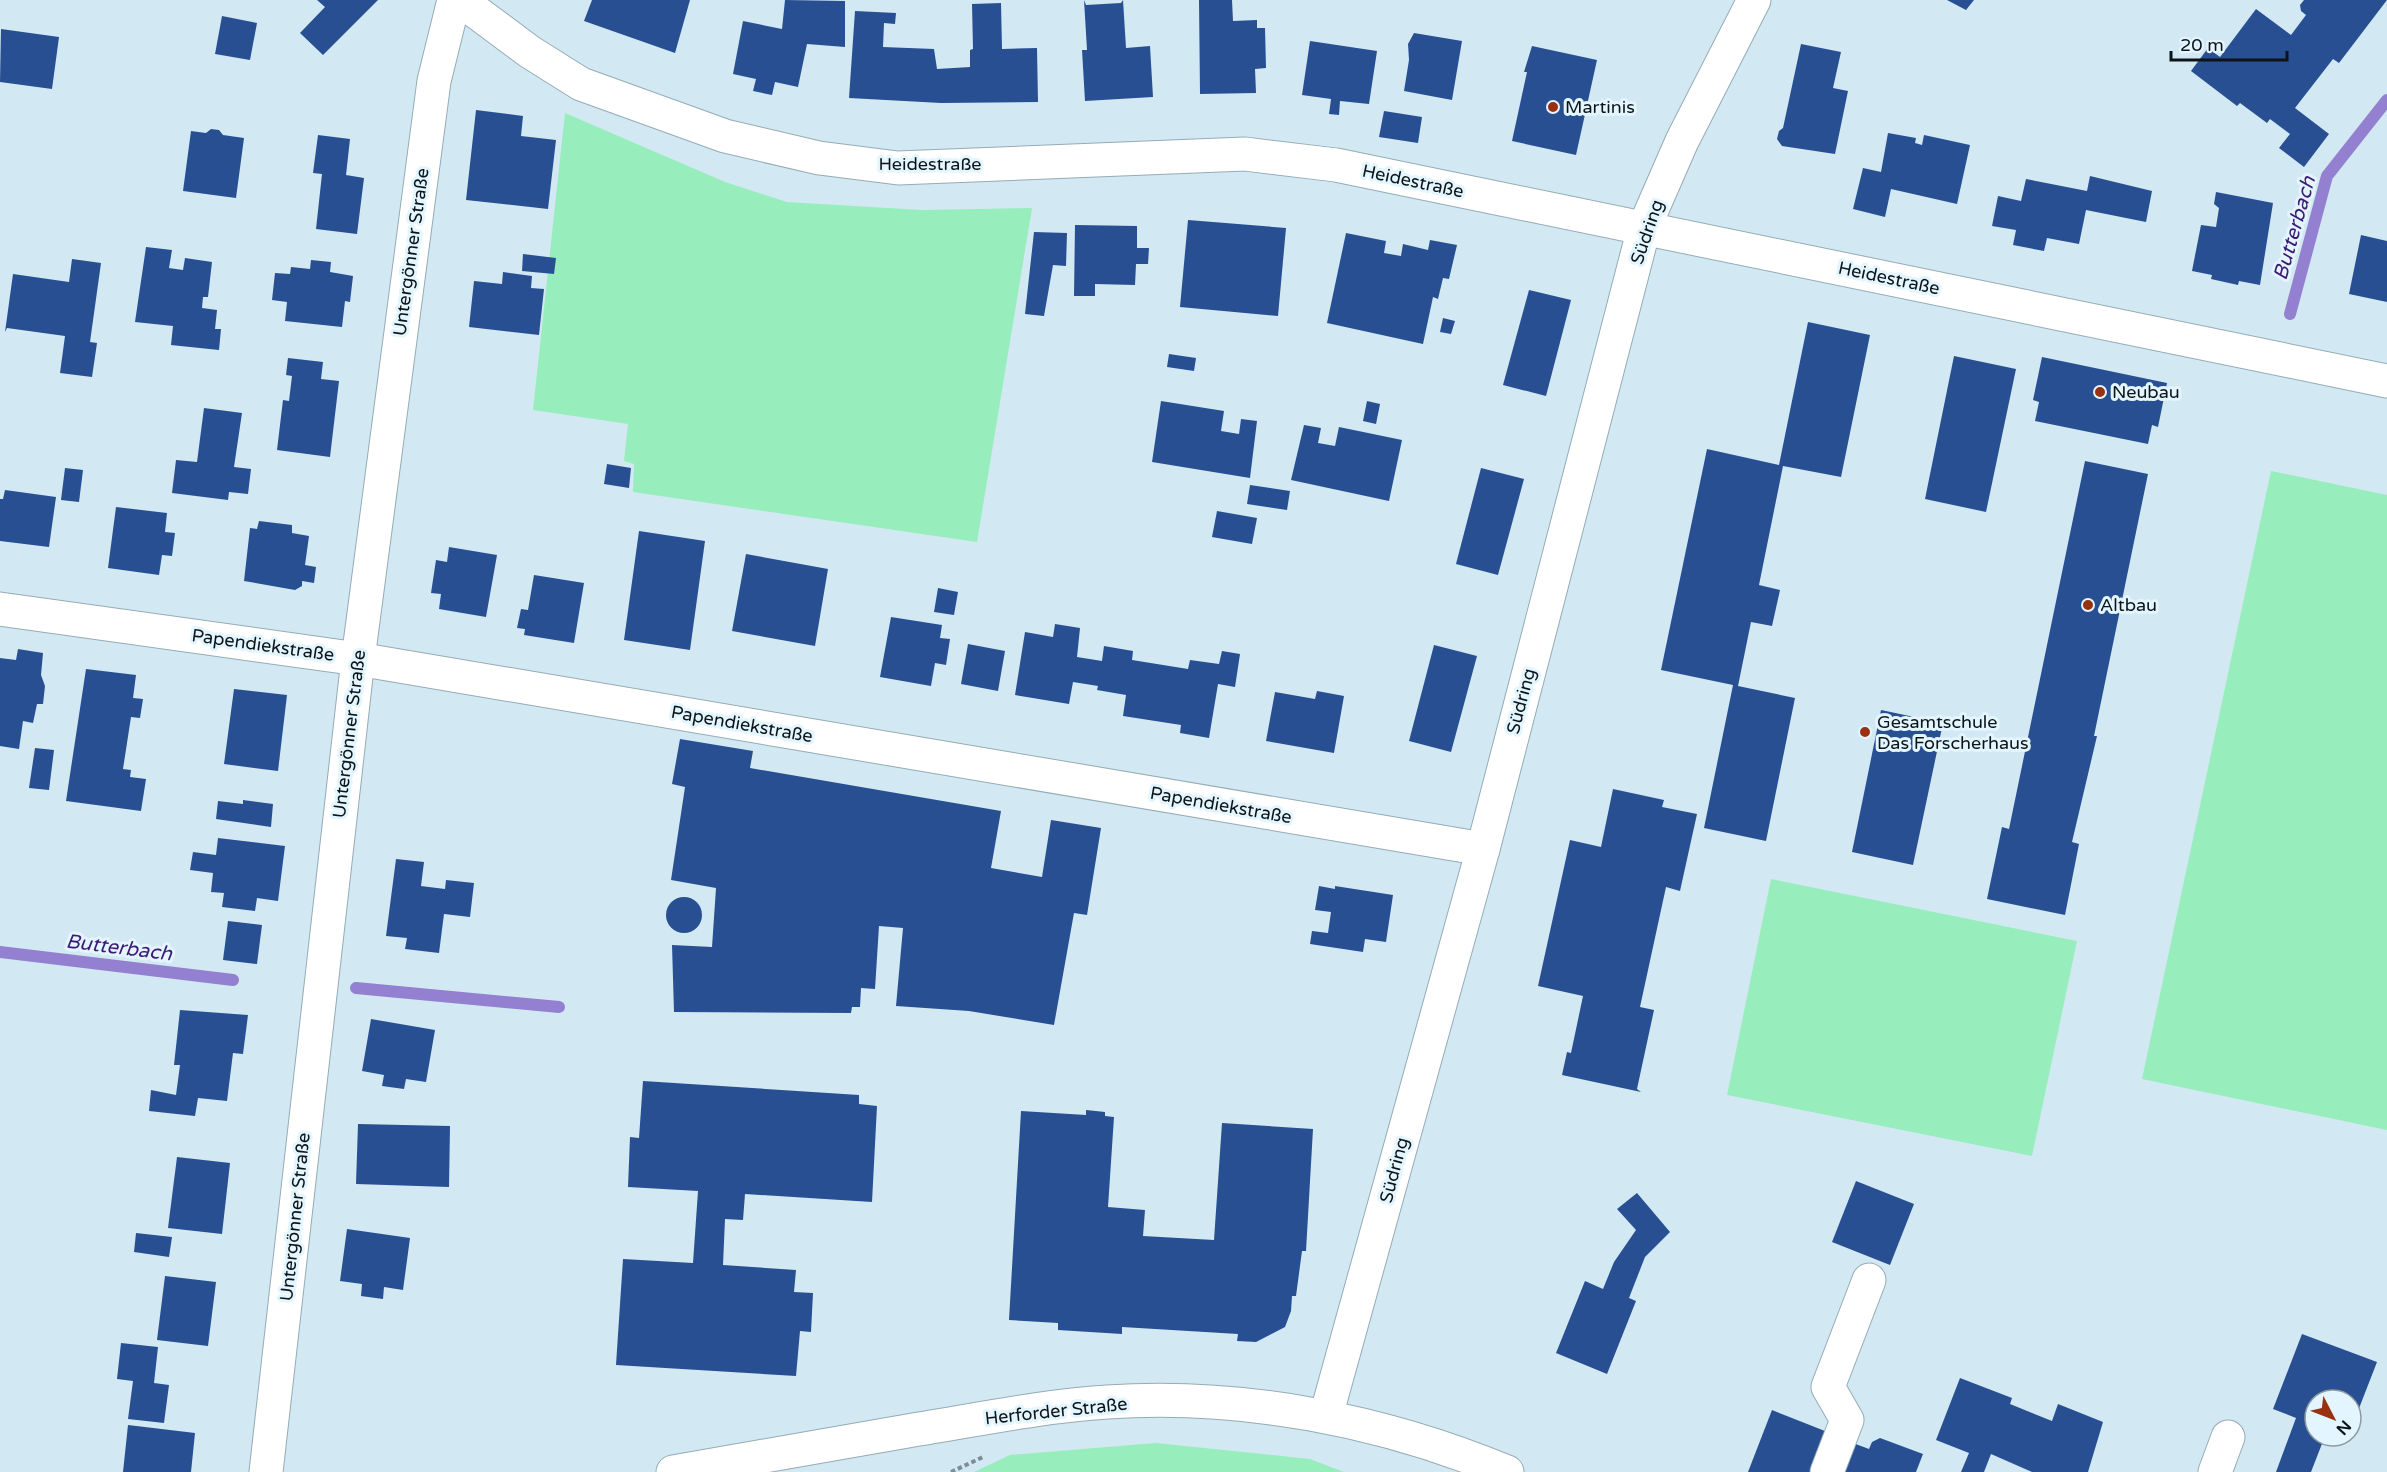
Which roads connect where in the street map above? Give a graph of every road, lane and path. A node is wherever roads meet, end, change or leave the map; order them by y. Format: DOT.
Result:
graph roads {
  1 [pos="454,0"];
  2 [pos="459,0"];
  3 [pos="1754,0"];
  4 [pos="1644,228"];
  5 [pos="2387,381"];
  6 [pos="0,609"];
  7 [pos="358,659"];
  8 [pos="1483,849"];
  9 [pos="1869,1280"];
  10 [pos="1326,1416"];
  11 [pos="2228,1437"];
  12 [pos="266,1472"];
  13 [pos="673,1472"];
  14 [pos="1507,1472"];
  15 [pos="1827,1472"];
  16 [pos="2215,1472"];
  1 -- 7 [label="street, Untergönner Straße"];
  2 -- 4 [label="street, Heidestraße"];
  3 -- 4 [label="street, Südring"];
  4 -- 5 [label="street, Heidestraße"];
  4 -- 8 [label="street, Südring"];
  6 -- 7 [label="street, Papendiekstraße"];
  7 -- 8 [label="street, Papendiekstraße"];
  7 -- 12 [label="street, Untergönner Straße"];
  8 -- 10 [label="street, Südring"];
  9 -- 15 [label="street"];
  10 -- 13 [label="street, Herforder Straße"];
  10 -- 14 [label="street, Herforder Straße"];
  11 -- 16 [label="street"];
}
